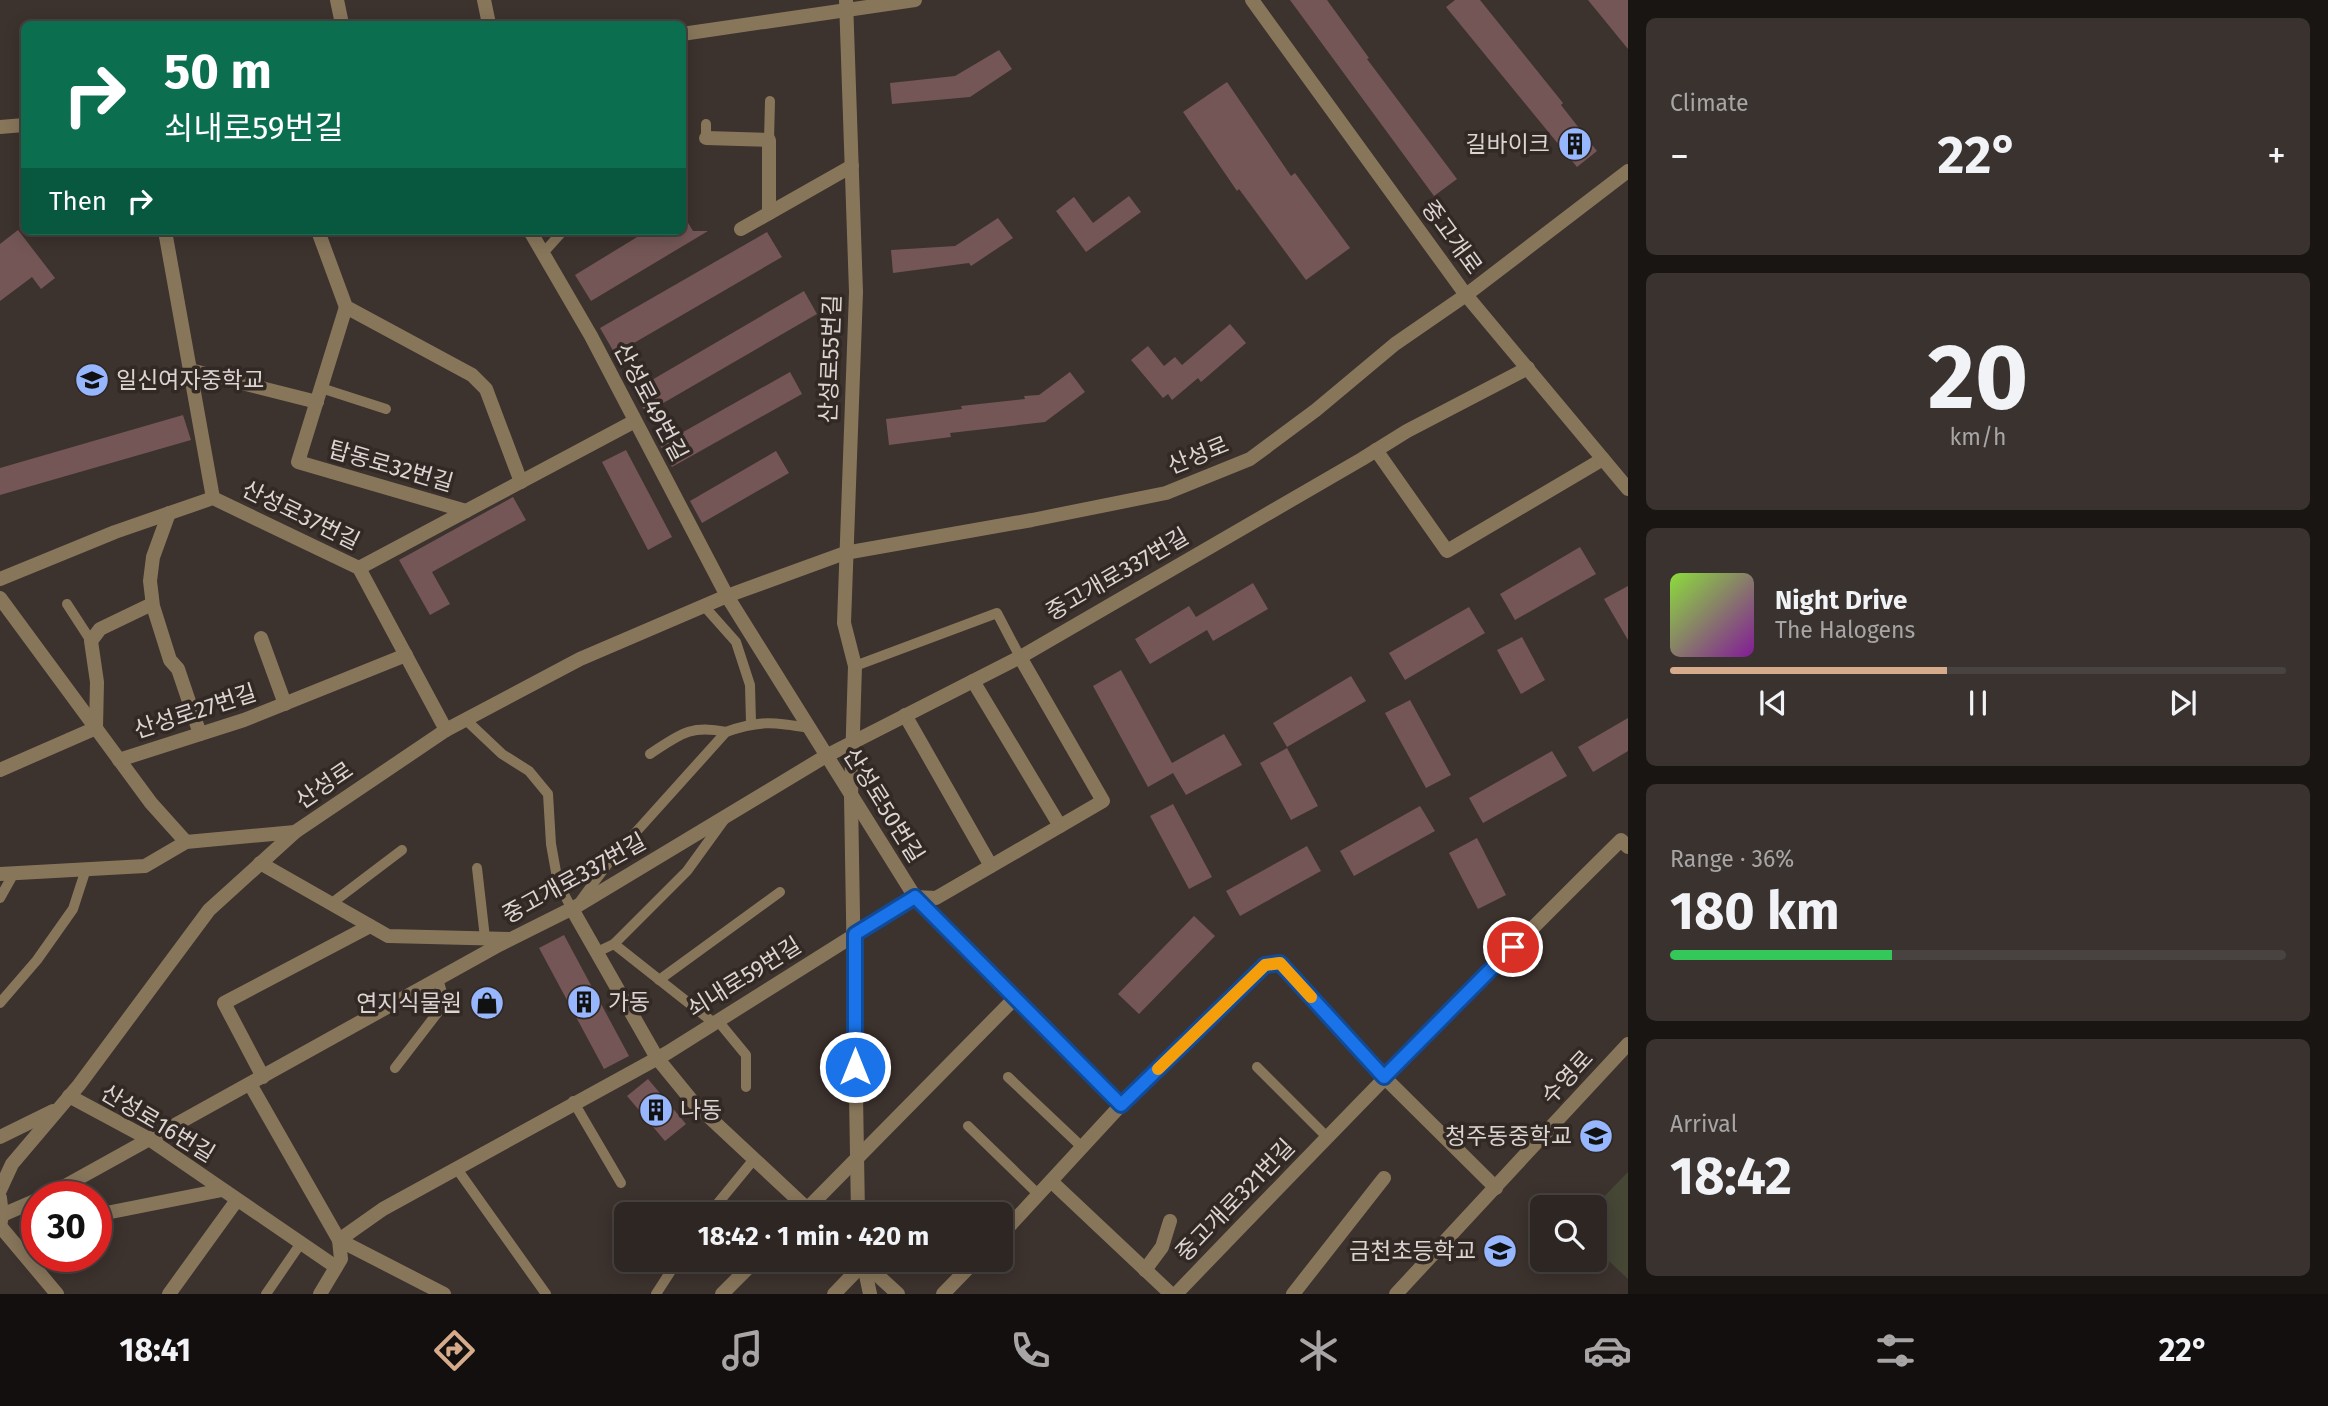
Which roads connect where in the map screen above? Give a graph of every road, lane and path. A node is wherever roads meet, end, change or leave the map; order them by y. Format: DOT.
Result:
graph roads {
  1 [pos="337,0"];
  2 [pos="484,0"];
  3 [pos="915,0"];
  4 [pos="1252,0"];
  5 [pos="847,5"];
  6 [pos="341,21"];
  7 [pos="488,21"];
  8 [pos="686,33"];
  9 [pos="770,102"];
  10 [pos="21,125"];
  11 [pos="0,127"];
  12 [pos="706,131"];
  13 [pos="769,141"];
  14 [pos="852,166"];
  15 [pos="1628,171"];
  16 [pos="769,213"];
  17 [pos="741,229"];
  18 [pos="166,235"];
  19 [pos="319,235"];
  20 [pos="532,235"];
  21 [pos="559,235"];
  22 [pos="543,253"];
  23 [pos="1466,295"];
  24 [pos="346,307"];
  25 [pos="1528,368"];
  26 [pos="190,370"];
  27 [pos="319,395"];
  28 [pos="386,409"];
  29 [pos="635,421"];
  30 [pos="1376,450"];
  31 [pos="1603,459"];
  32 [pos="521,482"];
  33 [pos="1628,489"];
  34 [pos="213,498"];
  35 [pos="466,511"];
  36 [pos="169,513"];
  37 [pos="845,553"];
  38 [pos="359,568"];
  39 [pos="0,579"];
  40 [pos="726,596"];
  41 [pos="0,598"];
  42 [pos="67,604"];
  43 [pos="152,604"];
  44 [pos="704,606"];
  45 [pos="261,638"];
  46 [pos="91,640"];
  47 [pos="406,656"];
  48 [pos="1020,657"];
  49 [pos="855,666"];
  50 [pos="973,681"];
  51 [pos="285,704"];
  52 [pos="905,715"];
  53 [pos="466,720"];
  54 [pos="751,723"];
  55 [pos="96,728"];
  56 [pos="809,728"];
  57 [pos="446,730"];
  58 [pos="726,732"];
  59 [pos="200,734"];
  60 [pos="854,741"];
  61 [pos="650,754"];
  62 [pos="826,756"];
  63 [pos="119,760"];
  64 [pos="0,769"];
  65 [pos="851,796"];
  66 [pos="730,814"];
  67 [pos="1060,826"];
  68 [pos="295,832"];
  69 [pos="186,842"];
  70 [pos="1625,844"];
  71 [pos="402,849"];
  72 [pos="261,863"];
  73 [pos="991,866"];
  74 [pos="477,868"];
  75 [pos="86,869"];
  76 [pos="7,874"];
  77 [pos="780,892"];
  78 [pos="915,897"];
  79 [pos="0,898"];
  80 [pos="332,903"];
  81 [pos="575,907"];
  82 [pos="370,926"];
  83 [pos="855,934"];
  84 [pos="485,938"];
  85 [pos="512,939"];
  86 [pos="614,944"];
  87 [pos="597,952"];
  88 [pos="438,979"];
  89 [pos="659,980"];
  90 [pos="1014,999"];
  91 [pos="0,1003"];
  92 [pos="716,1022"];
  93 [pos="1628,1044"];
  94 [pos="657,1058"];
  95 [pos="1257,1066"];
  96 [pos="395,1068"];
  97 [pos="1008,1077"];
  98 [pos="1384,1077"];
  99 [pos="256,1081"];
  100 [pos="747,1087"];
  101 [pos="69,1096"];
  102 [pos="573,1103"];
  103 [pos="1121,1105"];
  104 [pos="57,1109"];
  105 [pos="968,1126"];
  106 [pos="1327,1137"];
  107 [pos="0,1138"];
  108 [pos="149,1139"];
  109 [pos="1083,1147"];
  110 [pos="755,1158"];
  111 [pos="858,1159"];
  112 [pos="457,1169"];
  113 [pos="1384,1178"];
  114 [pos="74,1181"];
  115 [pos="1052,1182"];
  116 [pos="621,1183"];
  117 [pos="1496,1188"];
  118 [pos="0,1190"];
  119 [pos="222,1190"];
  120 [pos="1039,1195"];
  121 [pos="0,1198"];
  122 [pos="237,1200"];
  123 [pos="719,1202"];
  124 [pos="797,1202"];
  125 [pos="817,1202"];
  126 [pos="858,1202"];
  127 [pos="112,1212"];
  128 [pos="21,1213"];
  129 [pos="1170,1221"];
  130 [pos="1013,1222"];
  131 [pos="1,1223"];
  132 [pos="339,1240"];
  133 [pos="301,1243"];
  134 [pos="336,1266"];
  135 [pos="1145,1270"];
  136 [pos="670,1272"];
  137 [pos="744,1272"];
  138 [pos="853,1272"];
  139 [pos="865,1272"];
  140 [pos="874,1272"];
  141 [pos="964,1272"];
  142 [pos="57,1294"];
  143 [pos="169,1294"];
  144 [pos="266,1294"];
  145 [pos="320,1294"];
  146 [pos="444,1294"];
  147 [pos="546,1294"];
  148 [pos="656,1294"];
  149 [pos="722,1294"];
  150 [pos="834,1294"];
  151 [pos="870,1294"];
  152 [pos="898,1294"];
  153 [pos="943,1294"];
  154 [pos="1174,1294"];
  155 [pos="1293,1294"];
  156 [pos="1396,1294"];
  1 -- 6 [label="street"];
  2 -- 7 [label="street"];
  3 -- 5 [label="street"];
  4 -- 23 [label="street, 중고개로"];
  5 -- 8 [label="street"];
  5 -- 14 [label="street, 산성로55번길"];
  9 -- 13 [label="lane"];
  10 -- 11 [label="street"];
  12 -- 13 [label="street"];
  13 -- 16 [label="street"];
  14 -- 16 [label="street"];
  14 -- 37 [label="street, 산성로55번길"];
  15 -- 23 [label="street, 산성로"];
  16 -- 17 [label="street"];
  18 -- 26 [label="street"];
  19 -- 24 [label="street"];
  20 -- 22 [label="street, 산성로49번길"];
  21 -- 22 [label="lane"];
  22 -- 29 [label="street, 산성로49번길"];
  23 -- 25 [label="street, 중고개로"];
  23 -- 37 [label="street, 산성로"];
  24 -- 27 [label="street, 탑동로32번길"];
  24 -- 32 [label="street"];
  25 -- 30 [label="street, 중고개로337번길"];
  25 -- 31 [label="street, 중고개로"];
  26 -- 27 [label="street"];
  26 -- 34 [label="street"];
  27 -- 28 [label="lane"];
  27 -- 35 [label="street, 탑동로32번길"];
  29 -- 32 [label="street"];
  29 -- 40 [label="street, 산성로49번길"];
  30 -- 31 [label="street"];
  30 -- 48 [label="street, 중고개로337번길"];
  31 -- 33 [label="street, 중고개로"];
  32 -- 35 [label="street"];
  34 -- 36 [label="street, 산성로37번길"];
  34 -- 38 [label="street, 산성로37번길"];
  35 -- 38 [label="street"];
  36 -- 39 [label="street, 산성로37번길"];
  36 -- 43 [label="street"];
  37 -- 40 [label="street, 산성로"];
  37 -- 49 [label="street, 산성로55번길"];
  38 -- 47 [label="street, 산성로37번길"];
  40 -- 44 [label="street, 산성로"];
  40 -- 56 [label="street, 산성로50번길"];
  41 -- 55 [label="street, 산성로27번길"];
  42 -- 46 [label="lane"];
  43 -- 46 [label="street"];
  43 -- 59 [label="street"];
  44 -- 53 [label="street, 산성로"];
  44 -- 54 [label="lane"];
  45 -- 51 [label="street"];
  46 -- 55 [label="street"];
  47 -- 51 [label="street"];
  47 -- 57 [label="street, 산성로37번길"];
  48 -- 49 [label="lane"];
  48 -- 50 [label="street, 중고개로337번길"];
  48 -- 67 [label="street, 쇠내로59번길"];
  49 -- 60 [label="street, 산성로55번길"];
  50 -- 52 [label="street, 중고개로337번길"];
  50 -- 67 [label="street"];
  51 -- 59 [label="street, 산성로27번길"];
  52 -- 60 [label="street, 중고개로337번길"];
  52 -- 73 [label="street"];
  53 -- 57 [label="street, 산성로"];
  53 -- 81 [label="lane"];
  54 -- 56 [label="lane"];
  54 -- 58 [label="lane"];
  55 -- 63 [label="street, 산성로27번길"];
  55 -- 64 [label="street"];
  56 -- 62 [label="street, 산성로50번길"];
  57 -- 68 [label="street, 산성로"];
  58 -- 61 [label="lane"];
  58 -- 81 [label="lane"];
  59 -- 63 [label="street, 산성로27번길"];
  60 -- 62 [label="street, 중고개로337번길"];
  60 -- 65 [label="street, 산성로55번길"];
  62 -- 65 [label="street, 산성로50번길"];
  62 -- 66 [label="street, 중고개로337번길"];
  63 -- 69 [label="street, 산성로27번길"];
  65 -- 78 [label="street, 산성로50번길"];
  65 -- 83 [label="street"];
  66 -- 81 [label="street, 중고개로337번길"];
  66 -- 86 [label="lane, 중고개로337번길"];
  67 -- 73 [label="street, 쇠내로59번길"];
  68 -- 69 [label="street"];
  68 -- 72 [label="street, 산성로"];
  69 -- 75 [label="street"];
  70 -- 98 [label="street, 중고개로321번길"];
  71 -- 80 [label="lane"];
  72 -- 80 [label="street"];
  72 -- 101 [label="street, 산성로"];
  73 -- 78 [label="street, 쇠내로59번길"];
  74 -- 84 [label="lane"];
  75 -- 76 [label="street"];
  75 -- 91 [label="lane"];
  76 -- 79 [label="lane"];
  77 -- 89 [label="lane"];
  78 -- 83 [label="street, 쇠내로59번길"];
  78 -- 90 [label="street, 산성로50번길"];
  80 -- 82 [label="street"];
  81 -- 85 [label="street, 중고개로337번길"];
  81 -- 87 [label="street"];
  82 -- 84 [label="street"];
  82 -- 99 [label="street"];
  83 -- 92 [label="street, 쇠내로59번길"];
  83 -- 111 [label="street"];
  84 -- 85 [label="street"];
  85 -- 88 [label="street, 중고개로337번길"];
  86 -- 87 [label="lane, 중고개로337번길"];
  86 -- 89 [label="lane"];
  87 -- 94 [label="street"];
  88 -- 96 [label="lane"];
  88 -- 99 [label="street, 중고개로337번길"];
  89 -- 92 [label="lane"];
  90 -- 103 [label="street, 산성로50번길"];
  90 -- 111 [label="street"];
  92 -- 94 [label="street, 쇠내로59번길"];
  92 -- 100 [label="lane"];
  93 -- 117 [label="street, 수영로"];
  94 -- 102 [label="street, 쇠내로59번길"];
  94 -- 110 [label="street"];
  95 -- 106 [label="lane, 중고개로321번길"];
  97 -- 109 [label="lane"];
  98 -- 103 [label="street"];
  98 -- 106 [label="street, 중고개로321번길"];
  98 -- 117 [label="street"];
  99 -- 108 [label="street, 중고개로337번길"];
  99 -- 132 [label="street"];
  101 -- 104 [label="street, 산성로"];
  101 -- 108 [label="street, 산성로16번길"];
  102 -- 112 [label="street, 쇠내로59번길"];
  102 -- 116 [label="lane"];
  103 -- 109 [label="street"];
  104 -- 107 [label="street"];
  104 -- 118 [label="street, 산성로"];
  105 -- 120 [label="lane"];
  106 -- 154 [label="street, 중고개로321번길"];
  108 -- 114 [label="street, 중고개로337번길"];
  108 -- 119 [label="street, 산성로16번길"];
  109 -- 115 [label="street"];
  110 -- 123 [label="lane"];
  110 -- 124 [label="street"];
  111 -- 125 [label="street"];
  111 -- 126 [label="street"];
  112 -- 132 [label="street, 쇠내로59번길"];
  112 -- 147 [label="lane"];
  113 -- 155 [label="street"];
  115 -- 120 [label="street"];
  115 -- 135 [label="street"];
  117 -- 156 [label="street, 수영로"];
  119 -- 122 [label="street, 산성로16번길"];
  119 -- 127 [label="street, 산성로16번길"];
  120 -- 130 [label="street"];
  121 -- 131 [label="street"];
  122 -- 133 [label="street, 산성로16번길"];
  122 -- 143 [label="street"];
  128 -- 131 [label="street"];
  129 -- 135 [label="street"];
  131 -- 142 [label="street"];
  132 -- 134 [label="street"];
  132 -- 146 [label="street"];
  133 -- 134 [label="street, 산성로16번길"];
  133 -- 144 [label="lane"];
  134 -- 145 [label="street"];
  135 -- 154 [label="street"];
  136 -- 148 [label="lane"];
  137 -- 149 [label="street"];
  138 -- 150 [label="street"];
  139 -- 151 [label="street"];
  140 -- 152 [label="street"];
  141 -- 153 [label="street"];
}
